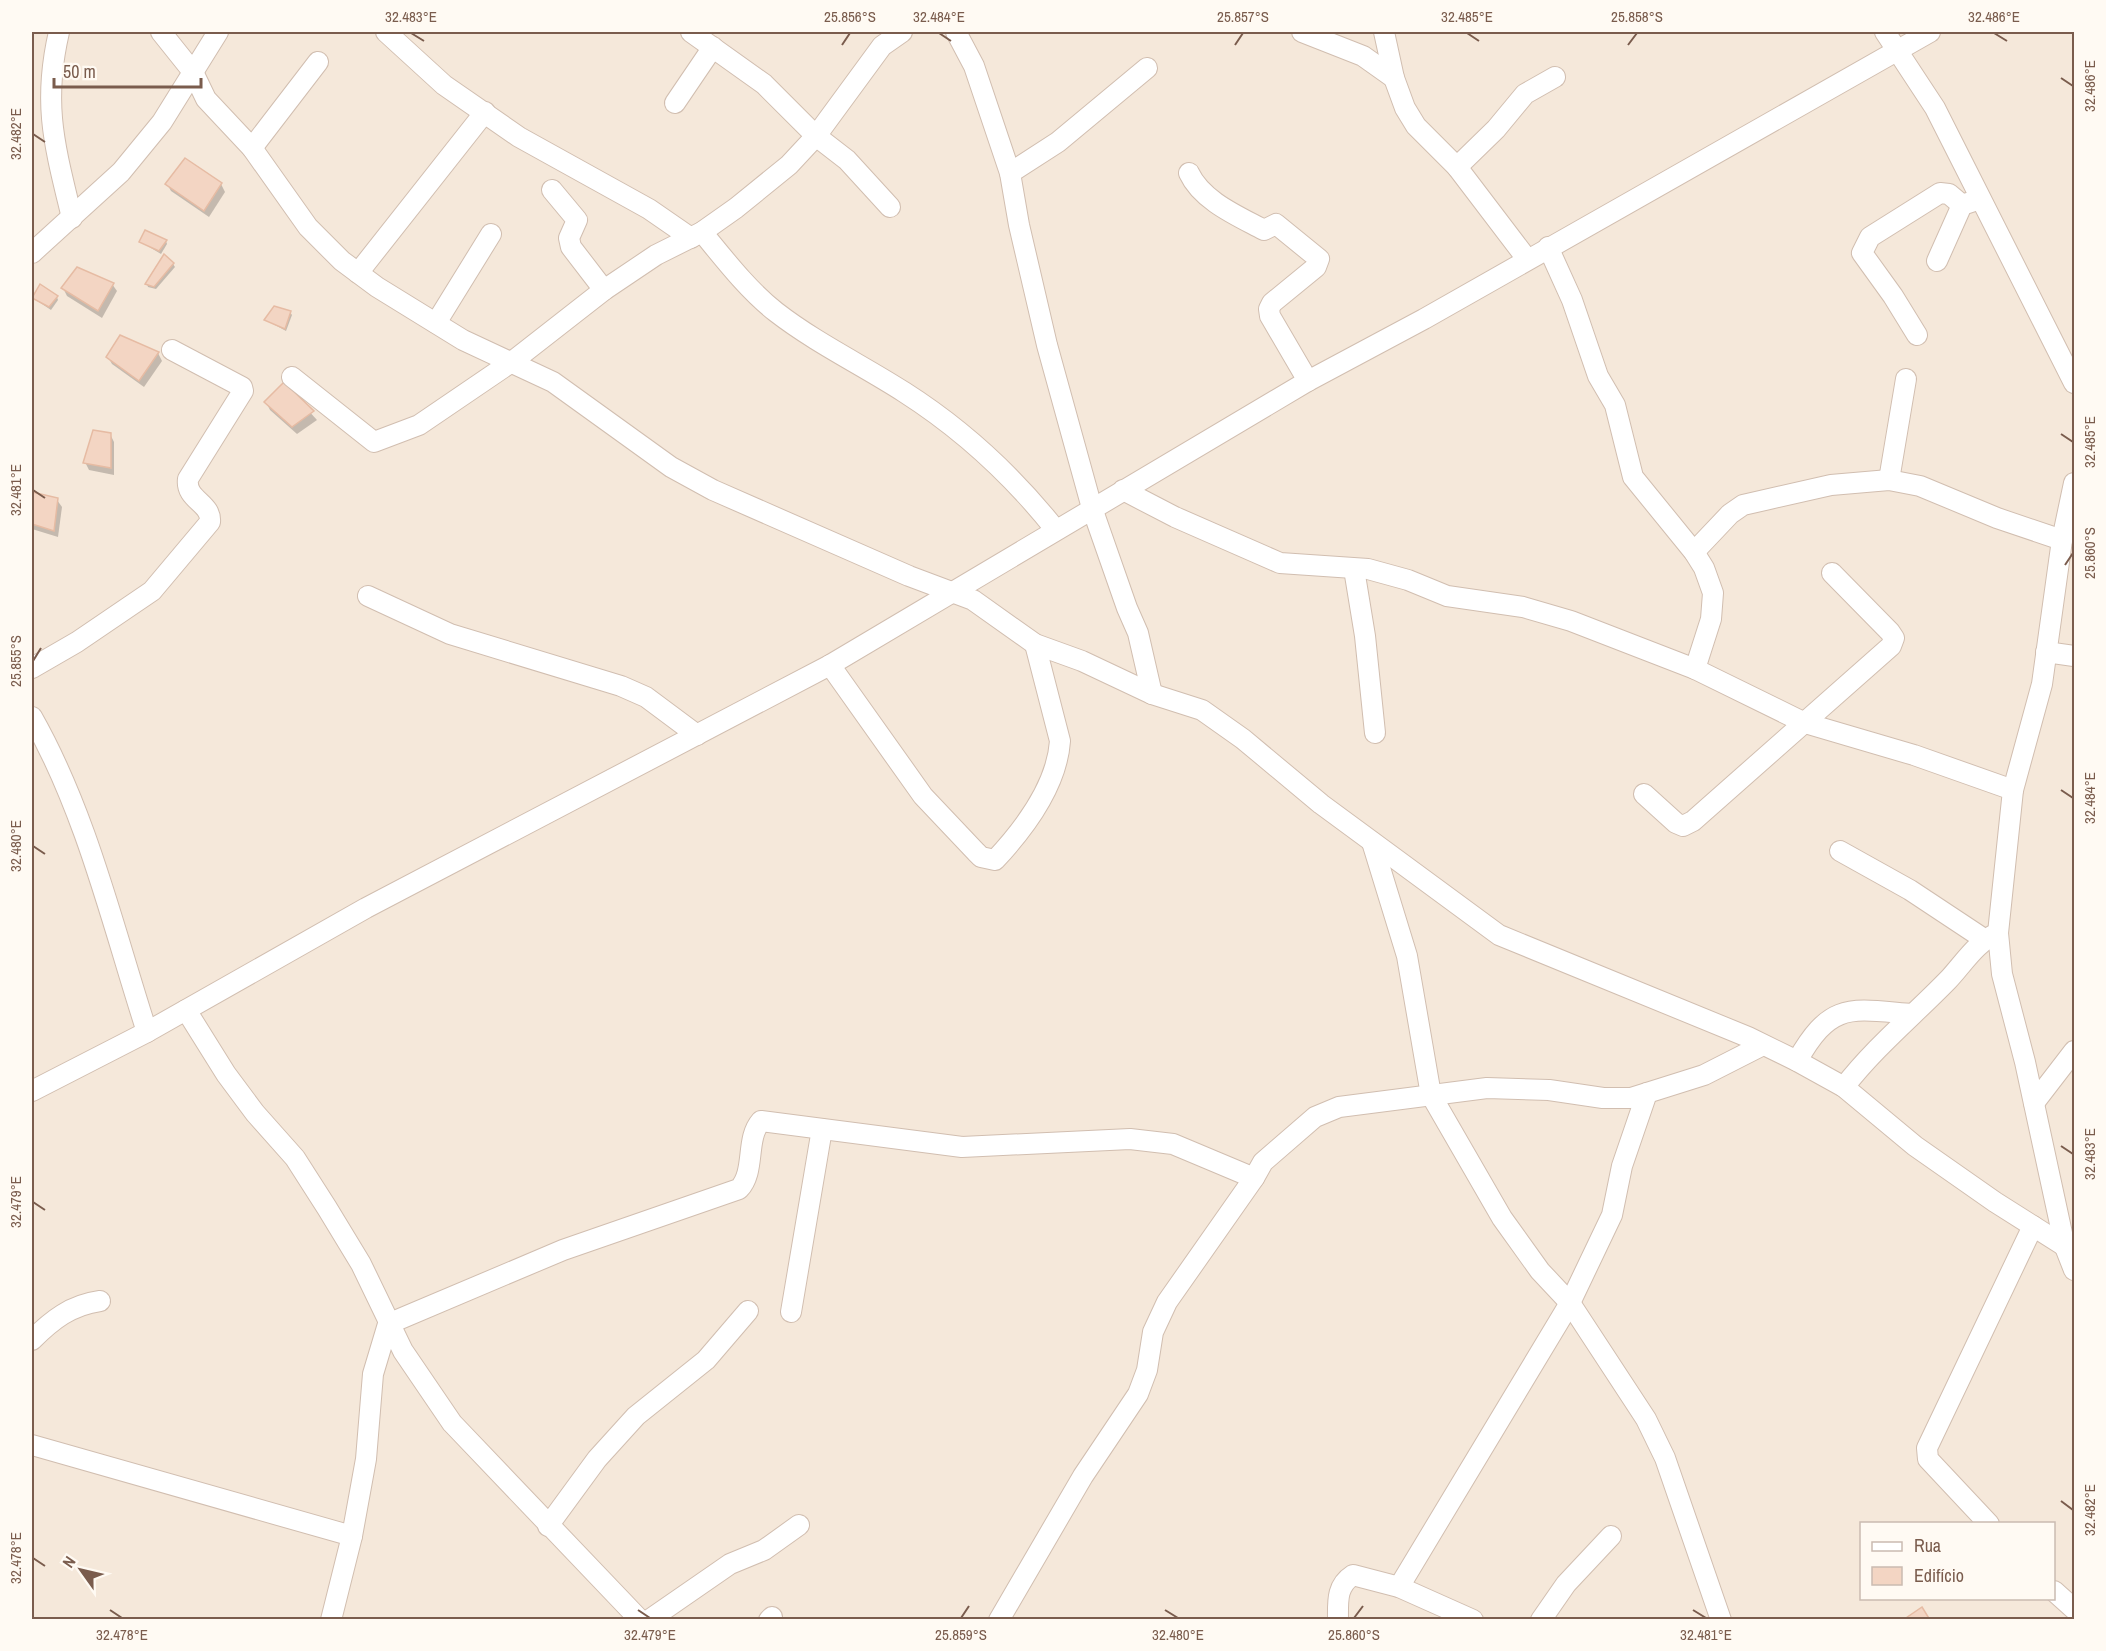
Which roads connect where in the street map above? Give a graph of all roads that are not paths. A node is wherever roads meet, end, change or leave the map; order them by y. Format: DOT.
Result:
graph roads {
  1 [pos="59,32"];
  2 [pos="161,32"];
  3 [pos="218,32"];
  4 [pos="386,32"];
  5 [pos="902,32"];
  6 [pos="956,32"];
  7 [pos="1302,32"];
  8 [pos="1384,32"];
  9 [pos="1884,32"];
  10 [pos="1930,32"];
  11 [pos="706,38"];
  12 [pos="1897,52"];
  13 [pos="318,62"];
  14 [pos="1147,68"];
  15 [pos="193,72"];
  16 [pos="1555,77"];
  17 [pos="1394,78"];
  18 [pos="675,103"];
  19 [pos="486,112"];
  20 [pos="816,136"];
  21 [pos="252,148"];
  22 [pos="1457,167"];
  23 [pos="1011,173"];
  24 [pos="1189,173"];
  25 [pos="552,190"];
  26 [pos="1982,198"];
  27 [pos="1962,205"];
  28 [pos="890,207"];
  29 [pos="72,218"];
  30 [pos="491,234"];
  31 [pos="697,235"];
  32 [pos="1548,247"];
  33 [pos="32,253"];
  34 [pos="1527,259"];
  35 [pos="1937,261"];
  36 [pos="358,273"];
  37 [pos="604,290"];
  38 [pos="436,323"];
  39 [pos="1917,335"];
  40 [pos="172,350"];
  41 [pos="513,361"];
  42 [pos="292,377"];
  43 [pos="1906,379"];
  44 [pos="1308,381"];
  45 [pos="2074,383"];
  46 [pos="1889,480"];
  47 [pos="2074,483"];
  48 [pos="1123,490"];
  49 [pos="1092,508"];
  50 [pos="1055,529"];
  51 [pos="2062,540"];
  52 [pos="1694,552"];
  53 [pos="1353,569"];
  54 [pos="1832,573"];
  55 [pos="952,593"];
  56 [pos="368,596"];
  57 [pos="1035,644"];
  58 [pos="2046,652"];
  59 [pos="2074,656"];
  60 [pos="830,665"];
  61 [pos="32,668"];
  62 [pos="1695,669"];
  63 [pos="1152,694"];
  64 [pos="32,717"];
  65 [pos="1805,723"];
  66 [pos="1375,733"];
  67 [pos="696,735"];
  68 [pos="2013,790"];
  69 [pos="1644,794"];
  70 [pos="1372,842"];
  71 [pos="1840,851"];
  72 [pos="1991,936"];
  73 [pos="186,1010"];
  74 [pos="1912,1014"];
  75 [pos="147,1032"];
  76 [pos="1763,1045"];
  77 [pos="2074,1051"];
  78 [pos="1797,1060"];
  79 [pos="1844,1087"];
  80 [pos="32,1090"];
  81 [pos="1647,1093"];
  82 [pos="1431,1095"];
  83 [pos="2034,1103"];
  84 [pos="822,1129"];
  85 [pos="1254,1178"];
  86 [pos="2033,1226"];
  87 [pos="2070,1250"];
  88 [pos="2074,1270"];
  89 [pos="100,1301"];
  90 [pos="1570,1303"];
  91 [pos="748,1311"];
  92 [pos="791,1312"];
  93 [pos="388,1324"];
  94 [pos="32,1340"];
  95 [pos="32,1445"];
  96 [pos="1987,1522"];
  97 [pos="799,1525"];
  98 [pos="548,1526"];
  99 [pos="352,1536"];
  100 [pos="1611,1536"];
  101 [pos="1399,1587"];
  102 [pos="2055,1592"];
  103 [pos="2074,1609"];
  104 [pos="331,1620"];
  105 [pos="640,1620"];
  106 [pos="649,1620"];
  107 [pos="999,1620"];
  108 [pos="1338,1620"];
  109 [pos="1473,1620"];
  110 [pos="1541,1620"];
  111 [pos="1721,1620"];
  1 -- 29 [label="street"];
  2 -- 15 [label="street"];
  3 -- 15 [label="street"];
  4 -- 19 [label="street"];
  5 -- 20 [label="street"];
  6 -- 23 [label="street"];
  7 -- 17 [label="street"];
  8 -- 17 [label="street"];
  9 -- 12 [label="street"];
  10 -- 12 [label="street"];
  11 -- 18 [label="street"];
  11 -- 20 [label="street"];
  12 -- 26 [label="street"];
  12 -- 32 [label="street"];
  13 -- 21 [label="street"];
  14 -- 23 [label="street"];
  15 -- 21 [label="street"];
  15 -- 29 [label="street"];
  16 -- 22 [label="street"];
  17 -- 22 [label="street"];
  19 -- 31 [label="street"];
  19 -- 36 [label="street"];
  20 -- 28 [label="street"];
  20 -- 31 [label="street"];
  21 -- 36 [label="street"];
  22 -- 34 [label="street"];
  23 -- 49 [label="street"];
  24 -- 44 [label="street"];
  25 -- 37 [label="street"];
  26 -- 27 [label="street"];
  26 -- 45 [label="street"];
  27 -- 35 [label="street"];
  27 -- 39 [label="street"];
  29 -- 33 [label="street"];
  30 -- 38 [label="street"];
  31 -- 37 [label="street"];
  31 -- 50 [label="street"];
  32 -- 34 [label="street"];
  32 -- 52 [label="street"];
  34 -- 44 [label="street"];
  36 -- 38 [label="street"];
  37 -- 41 [label="street"];
  38 -- 41 [label="street"];
  40 -- 61 [label="street"];
  41 -- 42 [label="street"];
  41 -- 55 [label="street"];
  43 -- 46 [label="street"];
  44 -- 48 [label="street"];
  46 -- 51 [label="street"];
  46 -- 52 [label="street"];
  47 -- 51 [label="street"];
  48 -- 49 [label="street"];
  48 -- 53 [label="street"];
  49 -- 50 [label="street"];
  49 -- 63 [label="street"];
  50 -- 55 [label="street"];
  51 -- 58 [label="street"];
  52 -- 62 [label="street"];
  53 -- 62 [label="street"];
  53 -- 66 [label="street"];
  54 -- 65 [label="street"];
  55 -- 57 [label="street"];
  55 -- 60 [label="street"];
  56 -- 67 [label="street"];
  57 -- 60 [label="street"];
  57 -- 63 [label="street"];
  58 -- 59 [label="street"];
  58 -- 68 [label="street"];
  60 -- 67 [label="street"];
  62 -- 65 [label="street"];
  63 -- 70 [label="street"];
  64 -- 75 [label="street"];
  65 -- 68 [label="street"];
  65 -- 69 [label="street"];
  67 -- 73 [label="street"];
  68 -- 72 [label="street"];
  70 -- 76 [label="street"];
  70 -- 82 [label="street"];
  71 -- 72 [label="street"];
  72 -- 74 [label="street"];
  72 -- 83 [label="street"];
  73 -- 75 [label="street"];
  73 -- 93 [label="street"];
  74 -- 78 [label="street"];
  74 -- 79 [label="street"];
  75 -- 80 [label="street"];
  76 -- 78 [label="street"];
  76 -- 81 [label="street"];
  77 -- 83 [label="street"];
  78 -- 79 [label="street"];
  79 -- 86 [label="street"];
  81 -- 82 [label="street"];
  81 -- 90 [label="street"];
  82 -- 85 [label="street"];
  82 -- 90 [label="street"];
  83 -- 87 [label="street"];
  84 -- 85 [label="street"];
  84 -- 92 [label="street"];
  84 -- 93 [label="street"];
  85 -- 107 [label="street"];
  86 -- 87 [label="street"];
  86 -- 96 [label="street"];
  87 -- 88 [label="street"];
  89 -- 94 [label="street"];
  90 -- 101 [label="street"];
  90 -- 111 [label="street"];
  91 -- 98 [label="street"];
  93 -- 98 [label="street"];
  93 -- 99 [label="street"];
  95 -- 99 [label="street"];
  97 -- 106 [label="street"];
  98 -- 105 [label="street"];
  99 -- 104 [label="street"];
  100 -- 110 [label="street"];
  101 -- 108 [label="street"];
  101 -- 109 [label="street"];
  102 -- 103 [label="street"];
}
